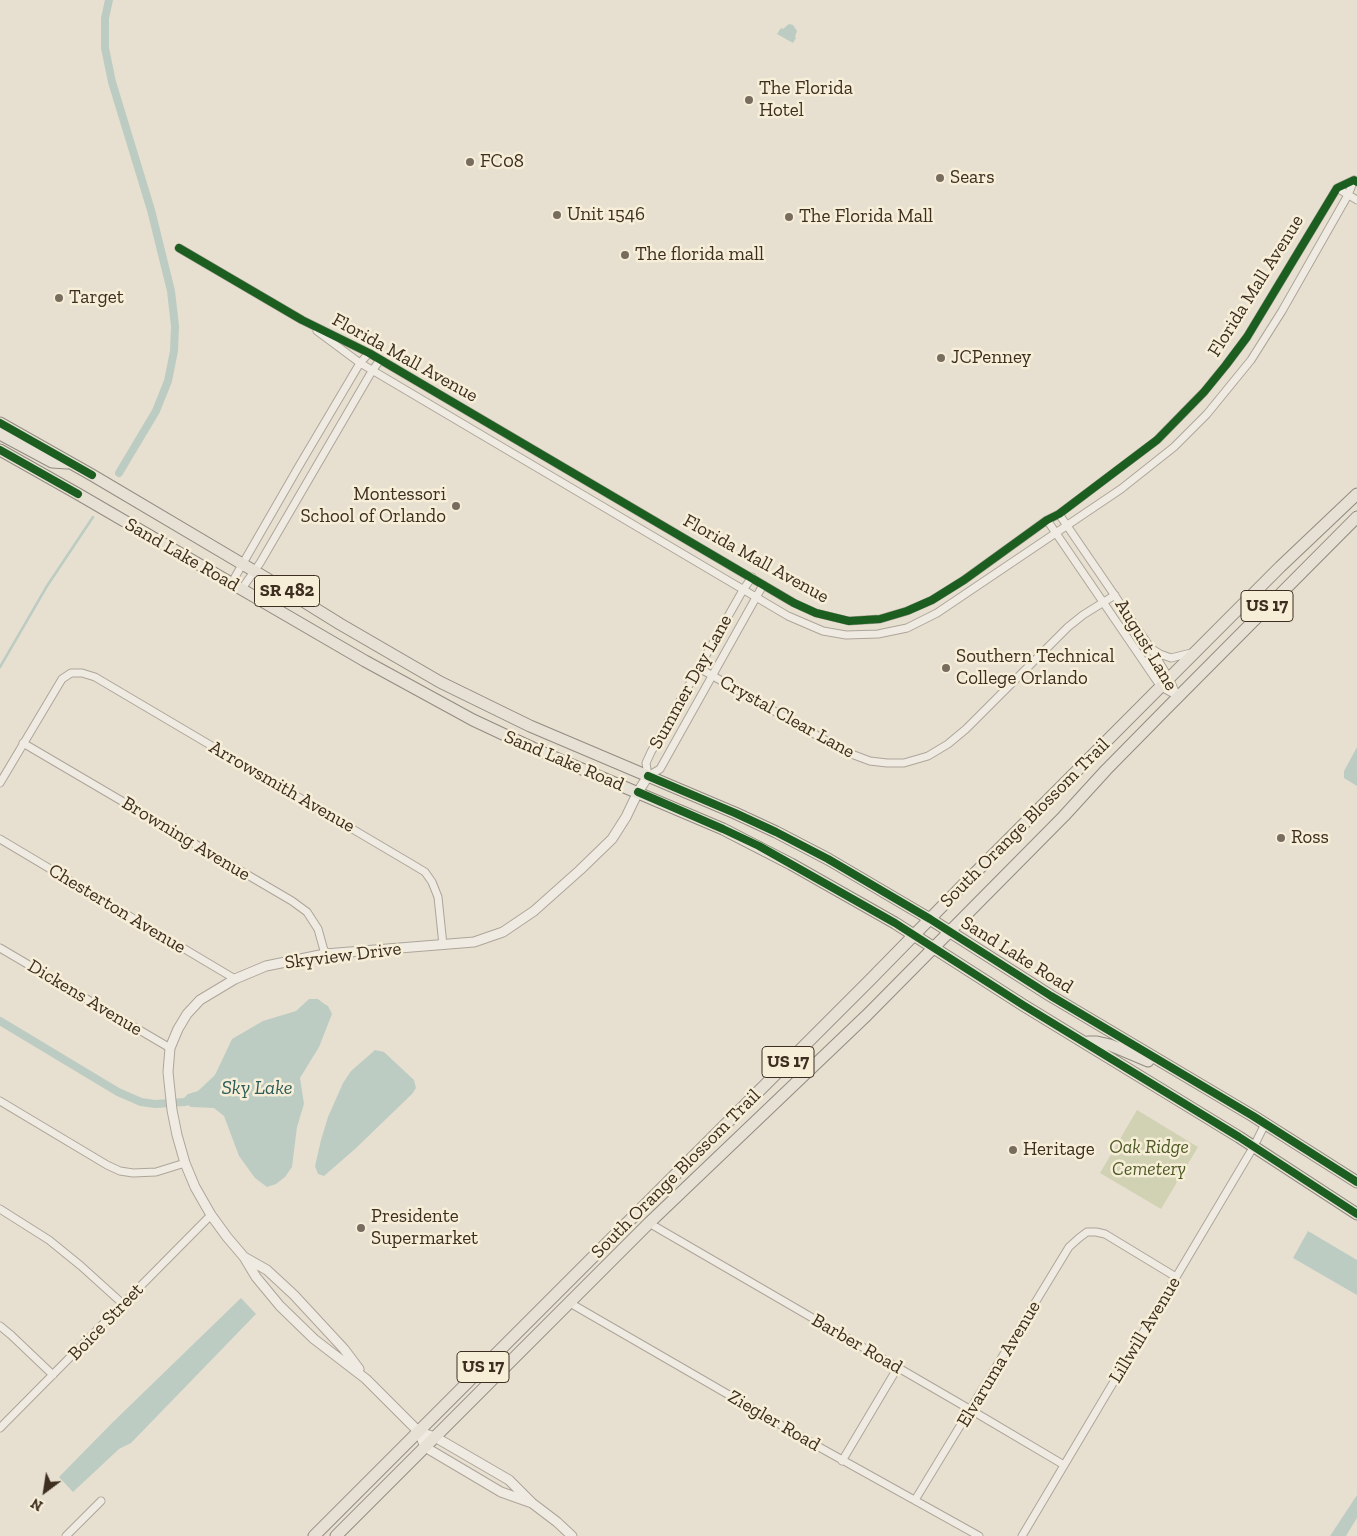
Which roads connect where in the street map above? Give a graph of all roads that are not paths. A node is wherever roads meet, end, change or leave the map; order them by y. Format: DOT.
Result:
graph roads {
  1 [pos="1356,181"];
  2 [pos="1337,188"];
  3 [pos="1348,195"];
  4 [pos="1357,200"];
  5 [pos="179,248"];
  6 [pos="302,320"];
  7 [pos="369,353"];
  8 [pos="380,360"];
  9 [pos="360,364"];
  10 [pos="372,371"];
  11 [pos="465,410"];
  12 [pos="458,422"];
  13 [pos="0,423"];
  14 [pos="0,434"];
  15 [pos="0,450"];
  16 [pos="74,464"];
  17 [pos="1357,494"];
  18 [pos="1059,514"];
  19 [pos="1357,516"];
  20 [pos="1048,520"];
  21 [pos="1068,526"];
  22 [pos="1056,533"];
  23 [pos="242,564"];
  24 [pos="255,571"];
  25 [pos="752,577"];
  26 [pos="764,585"];
  27 [pos="236,587"];
  28 [pos="743,590"];
  29 [pos="1115,595"];
  30 [pos="756,598"];
  31 [pos="1102,602"];
  32 [pos="1150,647"];
  33 [pos="1196,651"];
  34 [pos="699,668"];
  35 [pos="712,675"];
  36 [pos="1165,682"];
  37 [pos="1178,696"];
  38 [pos="483,704"];
  39 [pos="472,720"];
  40 [pos="24,743"];
  41 [pos="648,776"];
  42 [pos="0,783"];
  43 [pos="638,792"];
  44 [pos="0,839"];
  45 [pos="930,919"];
  46 [pos="950,931"];
  47 [pos="914,935"];
  48 [pos="443,945"];
  49 [pos="933,947"];
  50 [pos="0,948"];
  51 [pos="326,954"];
  52 [pos="235,978"];
  53 [pos="1086,1042"];
  54 [pos="170,1048"];
  55 [pos="1192,1079"];
  56 [pos="0,1101"];
  57 [pos="1265,1124"];
  58 [pos="1254,1146"];
  59 [pos="186,1163"];
  60 [pos="1357,1182"];
  61 [pos="651,1199"];
  62 [pos="0,1209"];
  63 [pos="637,1213"];
  64 [pos="211,1214"];
  65 [pos="1357,1214"];
  66 [pos="649,1223"];
  67 [pos="633,1239"];
  68 [pos="244,1257"];
  69 [pos="1176,1277"];
  70 [pos="570,1303"];
  71 [pos="123,1304"];
  72 [pos="0,1326"];
  73 [pos="898,1367"];
  74 [pos="53,1375"];
  75 [pos="366,1379"];
  76 [pos="971,1410"];
  77 [pos="0,1428"];
  78 [pos="419,1432"];
  79 [pos="436,1437"];
  80 [pos="425,1447"];
  81 [pos="842,1460"];
  82 [pos="1064,1465"];
  83 [pos="915,1500"];
  84 [pos="101,1501"];
  85 [pos="532,1503"];
  86 [pos="66,1536"];
  87 [pos="314,1536"];
  88 [pos="336,1536"];
  89 [pos="572,1536"];
  90 [pos="979,1536"];
  91 [pos="1022,1536"];
  1 -- 2 [label="street, Florida Mall Avenue"];
  1 -- 3 [label="street, Florida Mall Avenue"];
  2 -- 3 [label="street"];
  2 -- 18 [label="street, Florida Mall Avenue"];
  3 -- 4 [label="street"];
  3 -- 21 [label="street, Florida Mall Avenue"];
  5 -- 6 [label="street, Florida Mall Avenue"];
  6 -- 7 [label="street, Florida Mall Avenue"];
  6 -- 9 [label="street, Florida Mall Avenue"];
  7 -- 8 [label="street, Florida Mall Avenue"];
  7 -- 9 [label="street"];
  8 -- 10 [label="street"];
  8 -- 11 [label="street, Florida Mall Avenue"];
  9 -- 10 [label="street, Florida Mall Avenue"];
  9 -- 23 [label="street"];
  10 -- 12 [label="street, Florida Mall Avenue"];
  10 -- 24 [label="street"];
  11 -- 12 [label="street"];
  11 -- 25 [label="street, Florida Mall Avenue"];
  12 -- 28 [label="street, Florida Mall Avenue"];
  13 -- 16 [label="main road, Sand Lake Road / SR 482"];
  14 -- 16 [label="main road"];
  15 -- 27 [label="main road, Sand Lake Road / SR 482"];
  16 -- 23 [label="main road, Sand Lake Road / SR 482"];
  17 -- 33 [label="main road, South Orange Blossom Trail / US 17"];
  18 -- 20 [label="street, Florida Mall Avenue"];
  18 -- 21 [label="street, August Lane"];
  19 -- 37 [label="main road, South Orange Blossom Trail / US 17"];
  20 -- 22 [label="street, August Lane"];
  20 -- 26 [label="street, Florida Mall Avenue"];
  21 -- 22 [label="street, Florida Mall Avenue"];
  21 -- 29 [label="street, August Lane"];
  22 -- 30 [label="street, Florida Mall Avenue"];
  22 -- 31 [label="street, August Lane"];
  23 -- 24 [label="main road, Sand Lake Road / SR 482"];
  23 -- 27 [label="street"];
  24 -- 27 [label="street"];
  24 -- 38 [label="main road, Sand Lake Road / SR 482"];
  25 -- 26 [label="street, Florida Mall Avenue"];
  25 -- 28 [label="street, Summer Day Lane"];
  26 -- 30 [label="street, Summer Day Lane"];
  27 -- 39 [label="main road, Sand Lake Road / SR 482"];
  28 -- 30 [label="street, Florida Mall Avenue"];
  28 -- 34 [label="street, Summer Day Lane"];
  29 -- 31 [label="street, Crystal Clear Lane"];
  29 -- 32 [label="street, August Lane"];
  30 -- 35 [label="street, Summer Day Lane"];
  31 -- 35 [label="street, Crystal Clear Lane"];
  31 -- 36 [label="street, August Lane"];
  32 -- 33 [label="street"];
  32 -- 36 [label="street, August Lane"];
  33 -- 36 [label="main road, South Orange Blossom Trail / US 17"];
  34 -- 35 [label="street, Crystal Clear Lane"];
  34 -- 41 [label="street, Summer Day Lane"];
  35 -- 41 [label="street, Summer Day Lane"];
  36 -- 37 [label="street, August Lane"];
  36 -- 37 [label="street, August Lane"];
  36 -- 45 [label="main road, South Orange Blossom Trail / US 17"];
  37 -- 46 [label="main road, South Orange Blossom Trail / US 17"];
  38 -- 39 [label="main road"];
  38 -- 41 [label="main road, Sand Lake Road / SR 482"];
  39 -- 43 [label="main road, Sand Lake Road / SR 482"];
  40 -- 42 [label="street"];
  40 -- 48 [label="street, Arrowsmith Avenue"];
  40 -- 51 [label="street, Browning Avenue"];
  41 -- 43 [label="street, Skyview Drive"];
  41 -- 45 [label="main road, Sand Lake Road / SR 482"];
  43 -- 47 [label="main road, Sand Lake Road / SR 482"];
  43 -- 48 [label="street, Skyview Drive"];
  44 -- 52 [label="street, Chesterton Avenue"];
  45 -- 46 [label="main road, Sand Lake Road / SR 482"];
  45 -- 47 [label="main road, South Orange Blossom Trail / US 17"];
  46 -- 49 [label="main road, South Orange Blossom Trail / US 17"];
  46 -- 55 [label="main road, Sand Lake Road / SR 482"];
  47 -- 49 [label="main road, Sand Lake Road / SR 482"];
  47 -- 61 [label="main road, South Orange Blossom Trail / US 17"];
  48 -- 51 [label="street, Skyview Drive"];
  49 -- 53 [label="main road, Sand Lake Road / SR 482"];
  49 -- 66 [label="main road, South Orange Blossom Trail / US 17"];
  50 -- 54 [label="street, Dickens Avenue"];
  51 -- 52 [label="street, Skyview Drive"];
  52 -- 54 [label="street, Skyview Drive"];
  53 -- 55 [label="main road"];
  53 -- 58 [label="main road, Sand Lake Road / SR 482"];
  54 -- 59 [label="street, Skyview Drive"];
  55 -- 57 [label="main road, Sand Lake Road / SR 482"];
  56 -- 59 [label="street"];
  57 -- 58 [label="street, Lillwill Avenue"];
  57 -- 60 [label="main road, Sand Lake Road / SR 482"];
  58 -- 65 [label="main road, Sand Lake Road / SR 482"];
  58 -- 69 [label="street, Lillwill Avenue"];
  59 -- 64 [label="street, Skyview Drive"];
  61 -- 63 [label="main road, South Orange Blossom Trail / US 17"];
  61 -- 66 [label="main road"];
  62 -- 71 [label="street"];
  63 -- 67 [label="main road"];
  63 -- 78 [label="main road, South Orange Blossom Trail / US 17"];
  64 -- 68 [label="street, Skyview Drive"];
  64 -- 71 [label="street, Boice Street"];
  66 -- 67 [label="main road, South Orange Blossom Trail / US 17"];
  66 -- 73 [label="street, Barber Road"];
  67 -- 70 [label="main road, South Orange Blossom Trail / US 17"];
  68 -- 75 [label="street, Skyview Drive"];
  68 -- 75 [label="street, Skyview Drive"];
  69 -- 76 [label="street, Elvaruma Avenue"];
  69 -- 82 [label="street, Lillwill Avenue"];
  70 -- 79 [label="main road, South Orange Blossom Trail / US 17"];
  70 -- 81 [label="street, Ziegler Road"];
  71 -- 74 [label="street, Boice Street"];
  72 -- 74 [label="street"];
  73 -- 76 [label="street, Barber Road"];
  73 -- 81 [label="street"];
  74 -- 77 [label="street, Boice Street"];
  75 -- 78 [label="street, Skyview Drive"];
  76 -- 82 [label="street, Barber Road"];
  76 -- 83 [label="street, Elvaruma Avenue"];
  78 -- 79 [label="street"];
  78 -- 80 [label="street"];
  78 -- 87 [label="main road, South Orange Blossom Trail / US 17"];
  79 -- 80 [label="main road, South Orange Blossom Trail / US 17"];
  79 -- 85 [label="street"];
  80 -- 85 [label="street"];
  80 -- 88 [label="main road, South Orange Blossom Trail / US 17"];
  81 -- 83 [label="street, Ziegler Road"];
  82 -- 91 [label="street, Lillwill Avenue"];
  83 -- 90 [label="street, Ziegler Road"];
  84 -- 86 [label="street"];
  85 -- 89 [label="street"];
}
